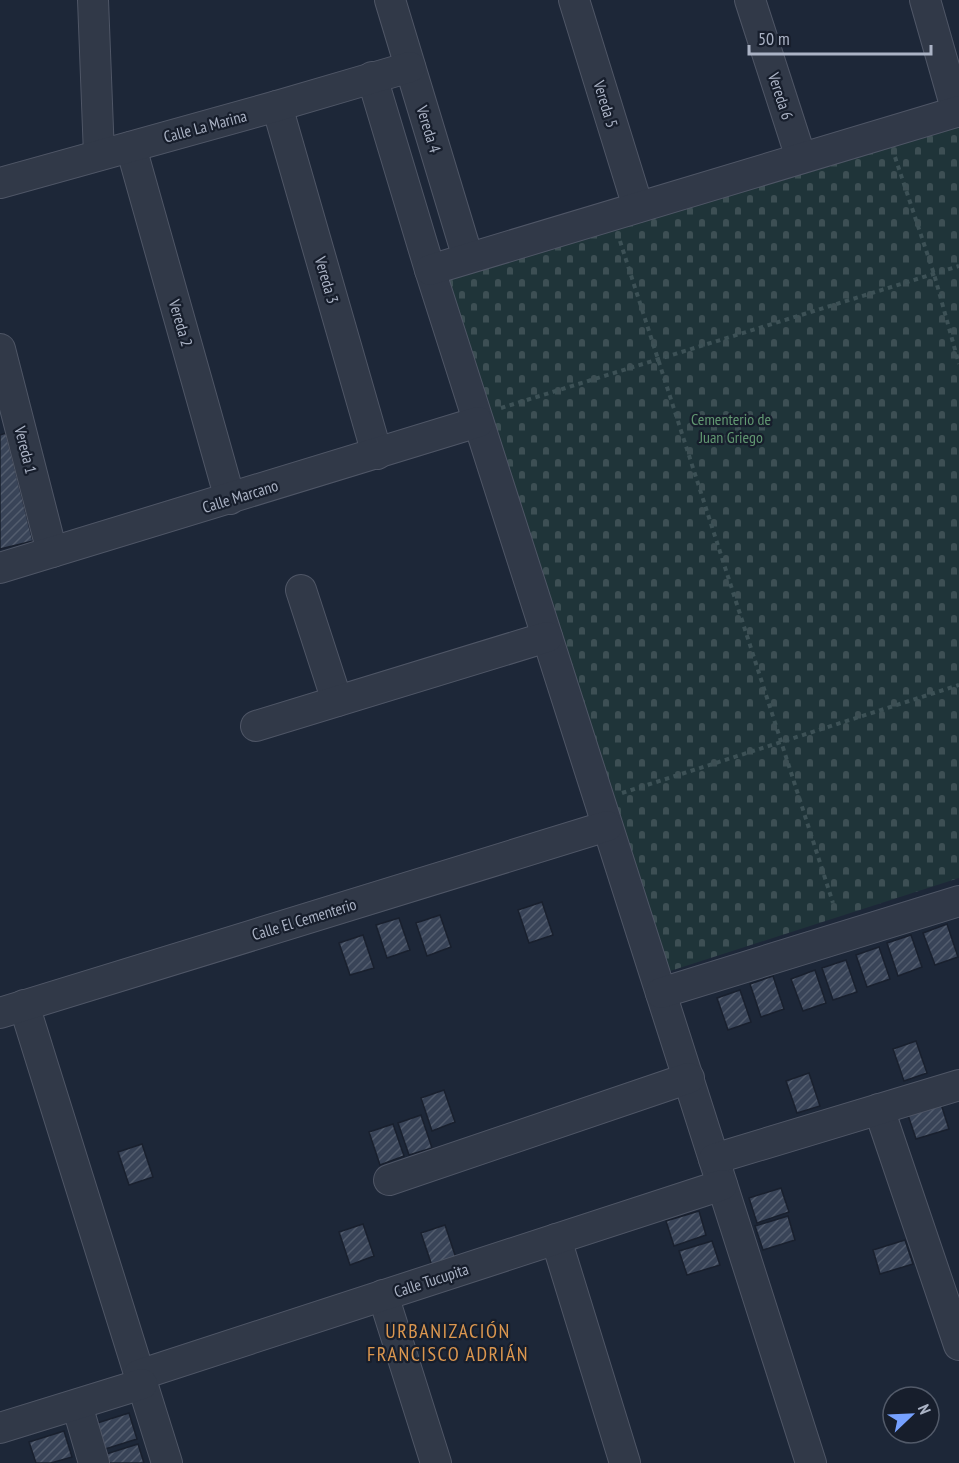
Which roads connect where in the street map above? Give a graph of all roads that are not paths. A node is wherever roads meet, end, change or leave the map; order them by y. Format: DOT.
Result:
graph roads {
  1 [pos="93,0"];
  2 [pos="390,0"];
  3 [pos="574,0"];
  4 [pos="750,0"];
  5 [pos="925,0"];
  6 [pos="410,67"];
  7 [pos="372,77"];
  8 [pos="277,106"];
  9 [pos="958,112"];
  10 [pos="131,147"];
  11 [pos="99,155"];
  12 [pos="801,158"];
  13 [pos="0,183"];
  14 [pos="638,207"];
  15 [pos="468,258"];
  16 [pos="430,270"];
  17 [pos="0,349"];
  18 [pos="478,422"];
  19 [pos="377,454"];
  20 [pos="230,499"];
  21 [pos="52,552"];
  22 [pos="0,568"];
  23 [pos="301,590"];
  24 [pos="547,637"];
  25 [pos="337,701"];
  26 [pos="256,726"];
  27 [pos="603,813"];
  28 [pos="959,901"];
  29 [pos="661,993"];
  30 [pos="12,1009"];
  31 [pos="689,1078"];
  32 [pos="959,1085"];
  33 [pos="879,1109"];
  34 [pos="718,1172"];
  35 [pos="389,1180"];
  36 [pos="556,1239"];
  37 [pos="383,1295"];
  38 [pos="959,1345"];
  39 [pos="140,1379"];
  40 [pos="77,1405"];
  41 [pos="0,1428"];
  42 [pos="94,1463"];
  43 [pos="167,1463"];
  44 [pos="436,1463"];
  45 [pos="625,1463"];
  46 [pos="811,1463"];
  1 -- 11 [label="street"];
  2 -- 6 [label="street, Vereda 4"];
  3 -- 14 [label="street, Vereda 5"];
  4 -- 12 [label="street, Vereda 6"];
  5 -- 9 [label="street"];
  6 -- 7 [label="street, Calle La Marina"];
  6 -- 15 [label="street, Vereda 4"];
  7 -- 8 [label="street, Calle La Marina"];
  7 -- 16 [label="street"];
  8 -- 10 [label="street, Calle La Marina"];
  8 -- 19 [label="street, Vereda 3"];
  9 -- 12 [label="street"];
  10 -- 11 [label="street, Calle La Marina"];
  10 -- 20 [label="street, Vereda 2"];
  11 -- 13 [label="street, Calle La Marina"];
  12 -- 14 [label="street"];
  14 -- 15 [label="street"];
  15 -- 16 [label="street"];
  16 -- 18 [label="street"];
  17 -- 21 [label="street, Vereda 1"];
  18 -- 19 [label="street, Calle Marcano"];
  18 -- 24 [label="street"];
  19 -- 20 [label="street, Calle Marcano"];
  20 -- 21 [label="street, Calle Marcano"];
  21 -- 22 [label="street, Calle Marcano"];
  23 -- 25 [label="street"];
  24 -- 25 [label="street"];
  24 -- 27 [label="street"];
  25 -- 26 [label="street"];
  27 -- 29 [label="street"];
  27 -- 30 [label="street, Calle El Cementerio"];
  28 -- 29 [label="street"];
  29 -- 31 [label="street"];
  30 -- 39 [label="street"];
  31 -- 34 [label="street"];
  31 -- 35 [label="street"];
  32 -- 33 [label="street, Calle Tucupita"];
  33 -- 34 [label="street, Calle Tucupita"];
  33 -- 38 [label="street"];
  34 -- 36 [label="street, Calle Tucupita"];
  34 -- 46 [label="street"];
  36 -- 37 [label="street, Calle Tucupita"];
  36 -- 45 [label="street"];
  37 -- 39 [label="street, Calle Tucupita"];
  37 -- 44 [label="street"];
  39 -- 40 [label="street, Calle Tucupita"];
  39 -- 43 [label="street"];
  40 -- 41 [label="street, Calle Tucupita"];
  40 -- 42 [label="street"];
}
